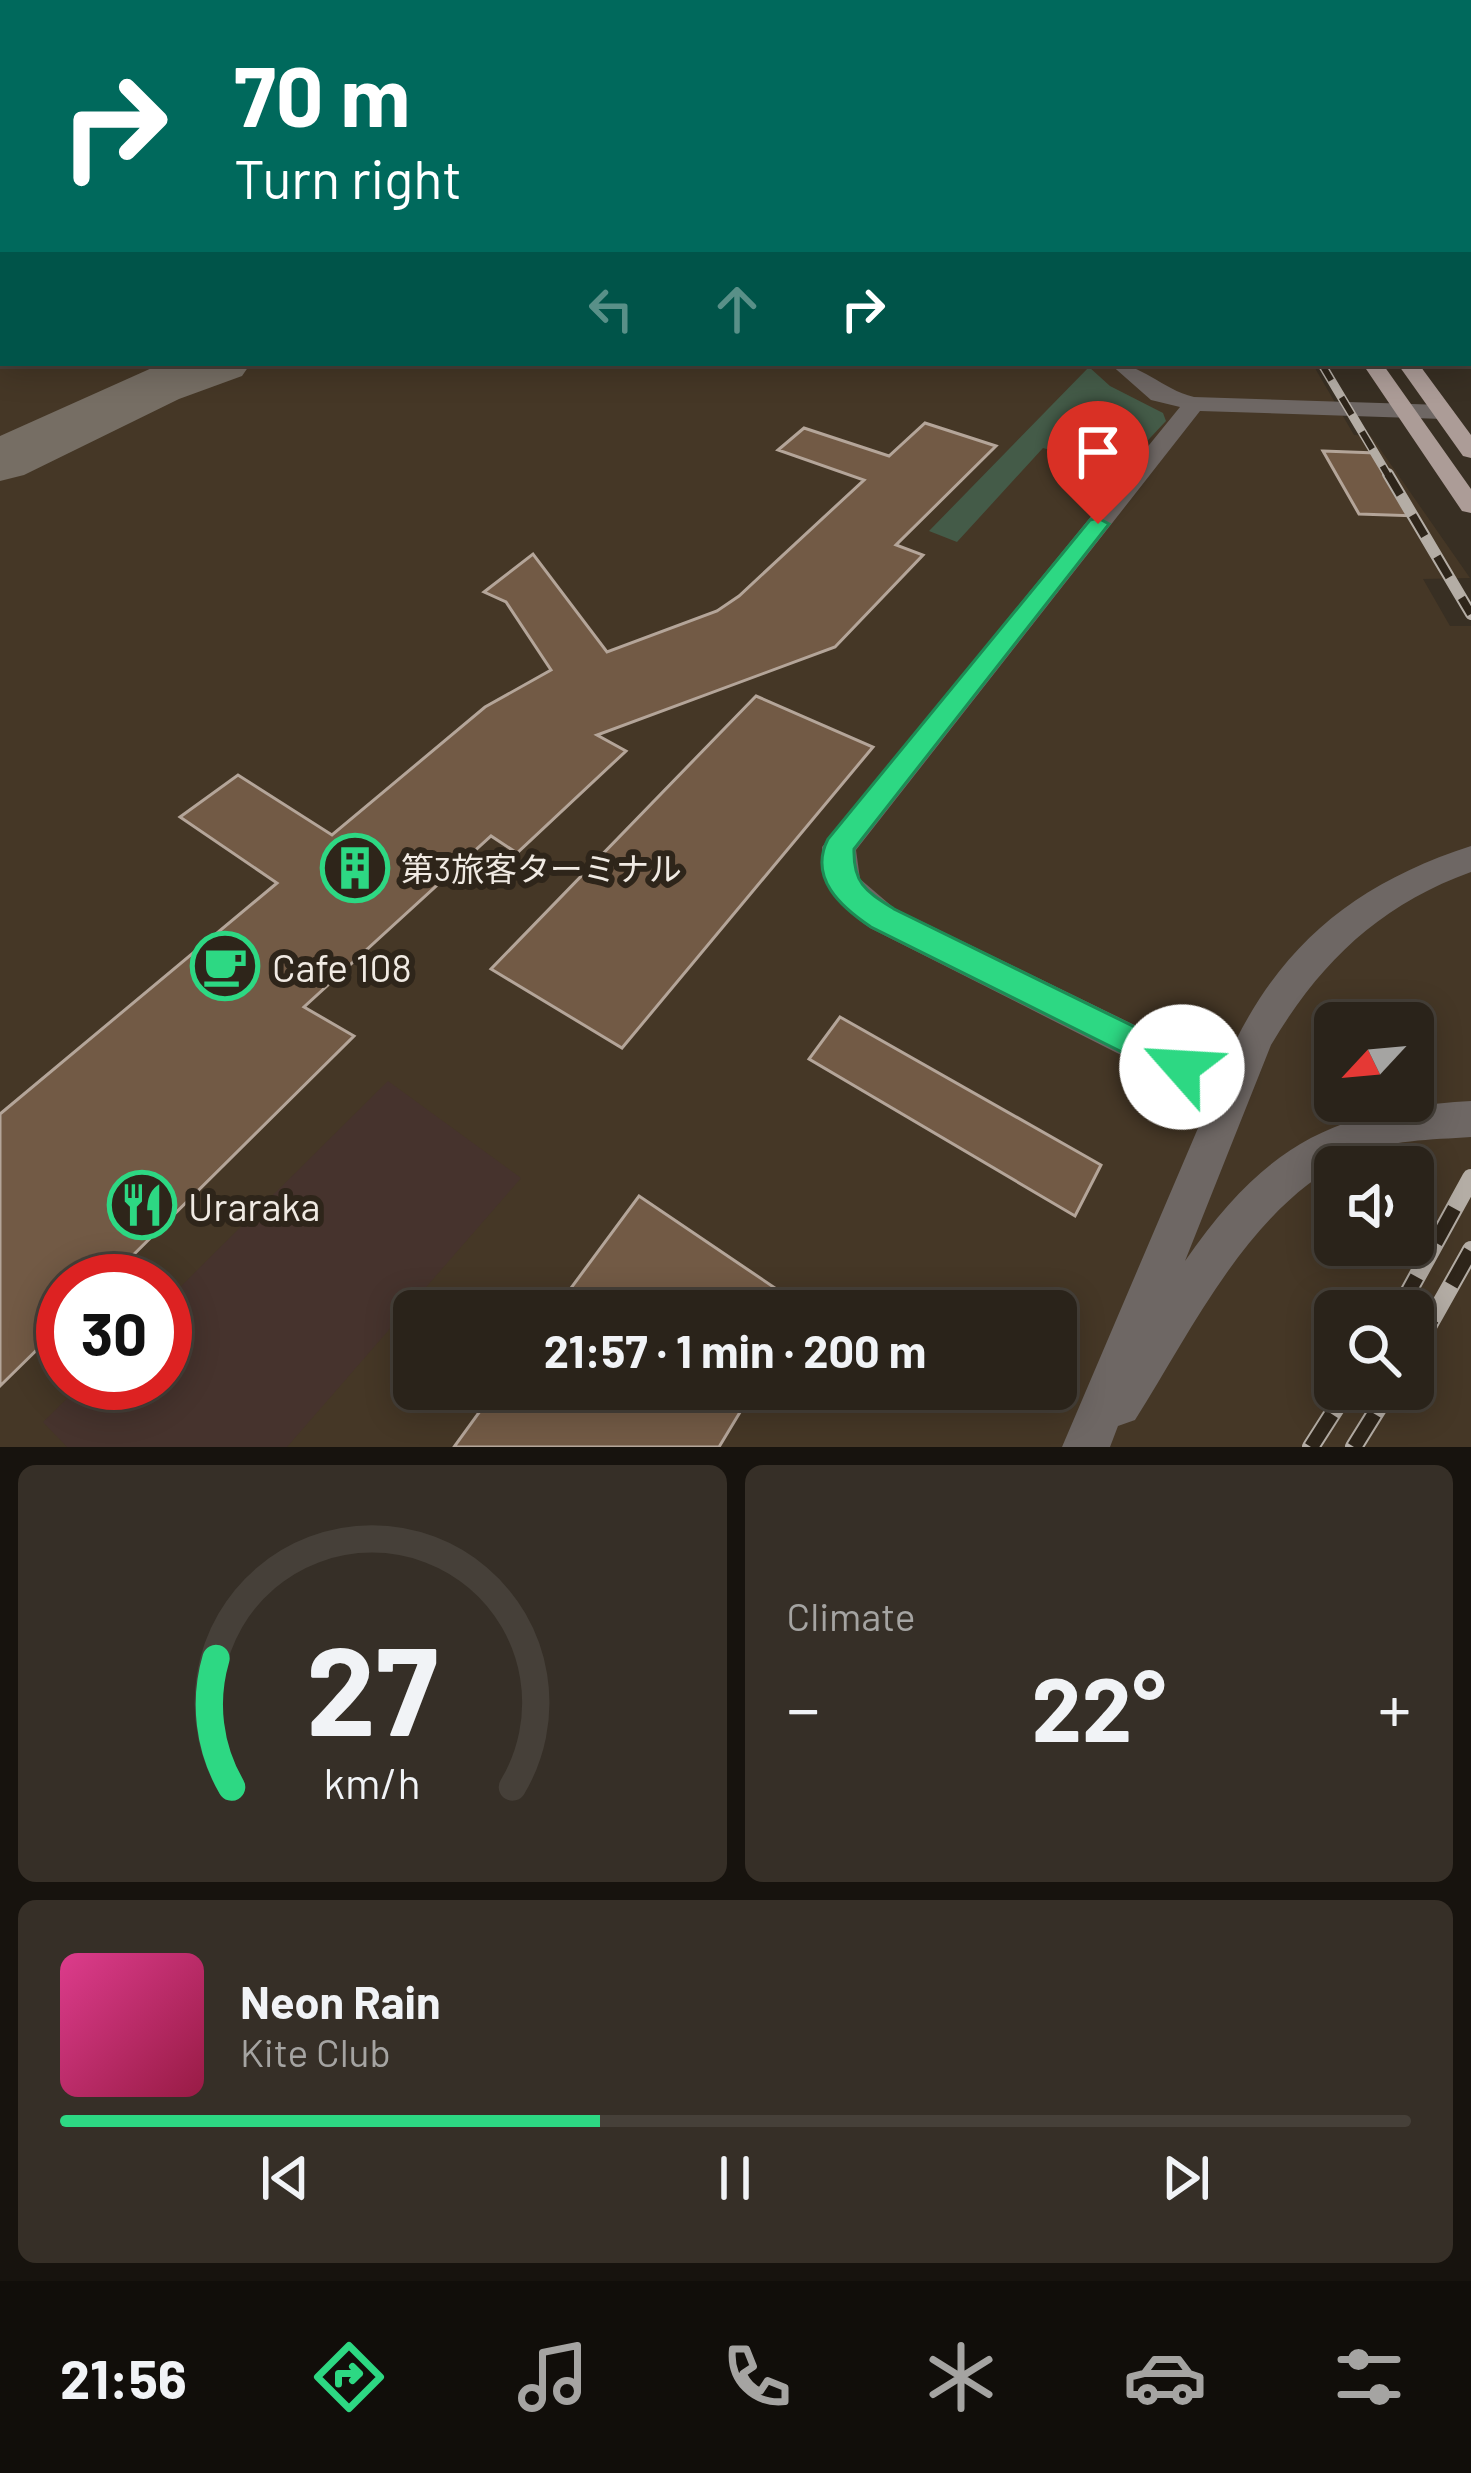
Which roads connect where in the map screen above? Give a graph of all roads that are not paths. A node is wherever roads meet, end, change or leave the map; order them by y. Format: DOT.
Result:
graph roads {
  1 [pos="1123,366"];
  2 [pos="1374,366"];
  3 [pos="1409,366"];
  4 [pos="1193,404"];
  5 [pos="1402,410"];
  6 [pos="1443,412"];
  7 [pos="1471,451"];
  8 [pos="1471,506"];
  9 [pos="1471,859"];
  10 [pos="1232,1092"];
  11 [pos="1471,1119"];
  12 [pos="1087,1447"];
  1 -- 4 [label="street"];
  2 -- 5 [label="main road"];
  3 -- 6 [label="main road"];
  4 -- 5 [label="street"];
  4 -- 10 [label="street"];
  5 -- 6 [label="street"];
  5 -- 8 [label="main road"];
  6 -- 7 [label="main road"];
  9 -- 10 [label="street"];
  10 -- 12 [label="street"];
  11 -- 12 [label="street"];
}
